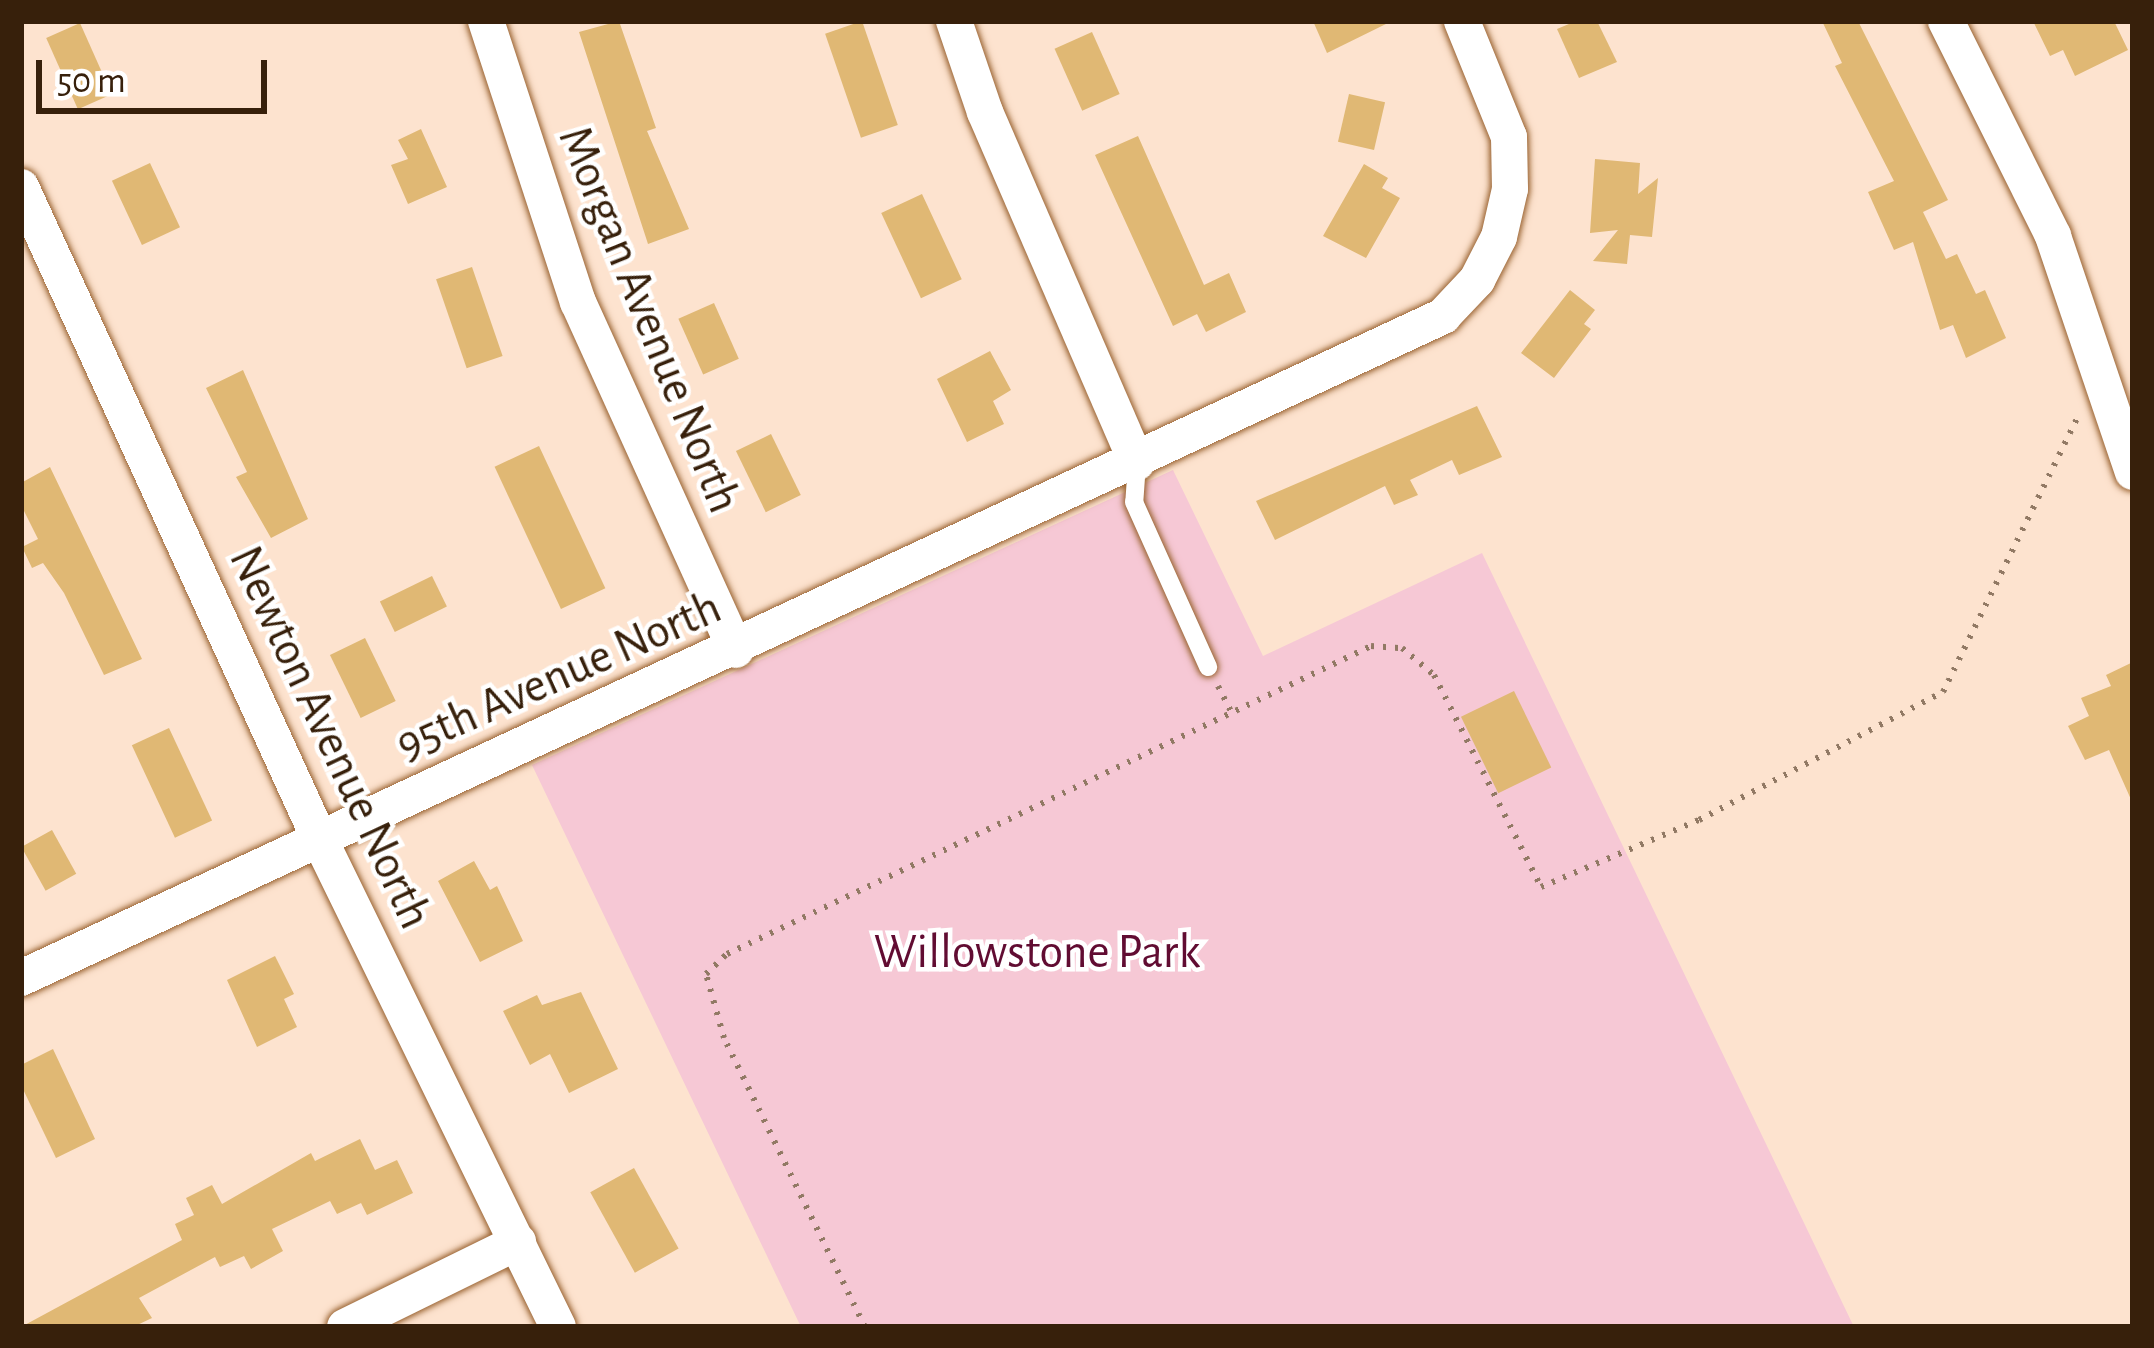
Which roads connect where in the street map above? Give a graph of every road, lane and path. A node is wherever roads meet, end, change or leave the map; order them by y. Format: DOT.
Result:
graph roads {
  1 [pos="486,21"];
  2 [pos="954,21"];
  3 [pos="1462,21"];
  4 [pos="1946,21"];
  5 [pos="21,187"];
  6 [pos="2098,373"];
  7 [pos="1137,463"];
  8 [pos="2133,472"];
  9 [pos="736,650"];
  10 [pos="1208,667"];
  11 [pos="319,838"];
  12 [pos="21,978"];
  13 [pos="518,1242"];
  14 [pos="345,1327"];
  15 [pos="558,1327"];
  16 [pos="865,1327"];
  1 -- 9 [label="street, Morgan Avenue North"];
  2 -- 7 [label="street"];
  3 -- 7 [label="street, 95th Avenue North"];
  4 -- 6 [label="street"];
  5 -- 11 [label="street, Newton Avenue North"];
  6 -- 8 [label="street"];
  6 -- 16 [label="path"];
  7 -- 9 [label="street, 95th Avenue North"];
  7 -- 10 [label="lane"];
  9 -- 11 [label="street, 95th Avenue North"];
  11 -- 12 [label="street, 95th Avenue North"];
  11 -- 13 [label="street, Newton Avenue North"];
  13 -- 14 [label="street"];
  13 -- 15 [label="street, Newton Avenue North"];
}
